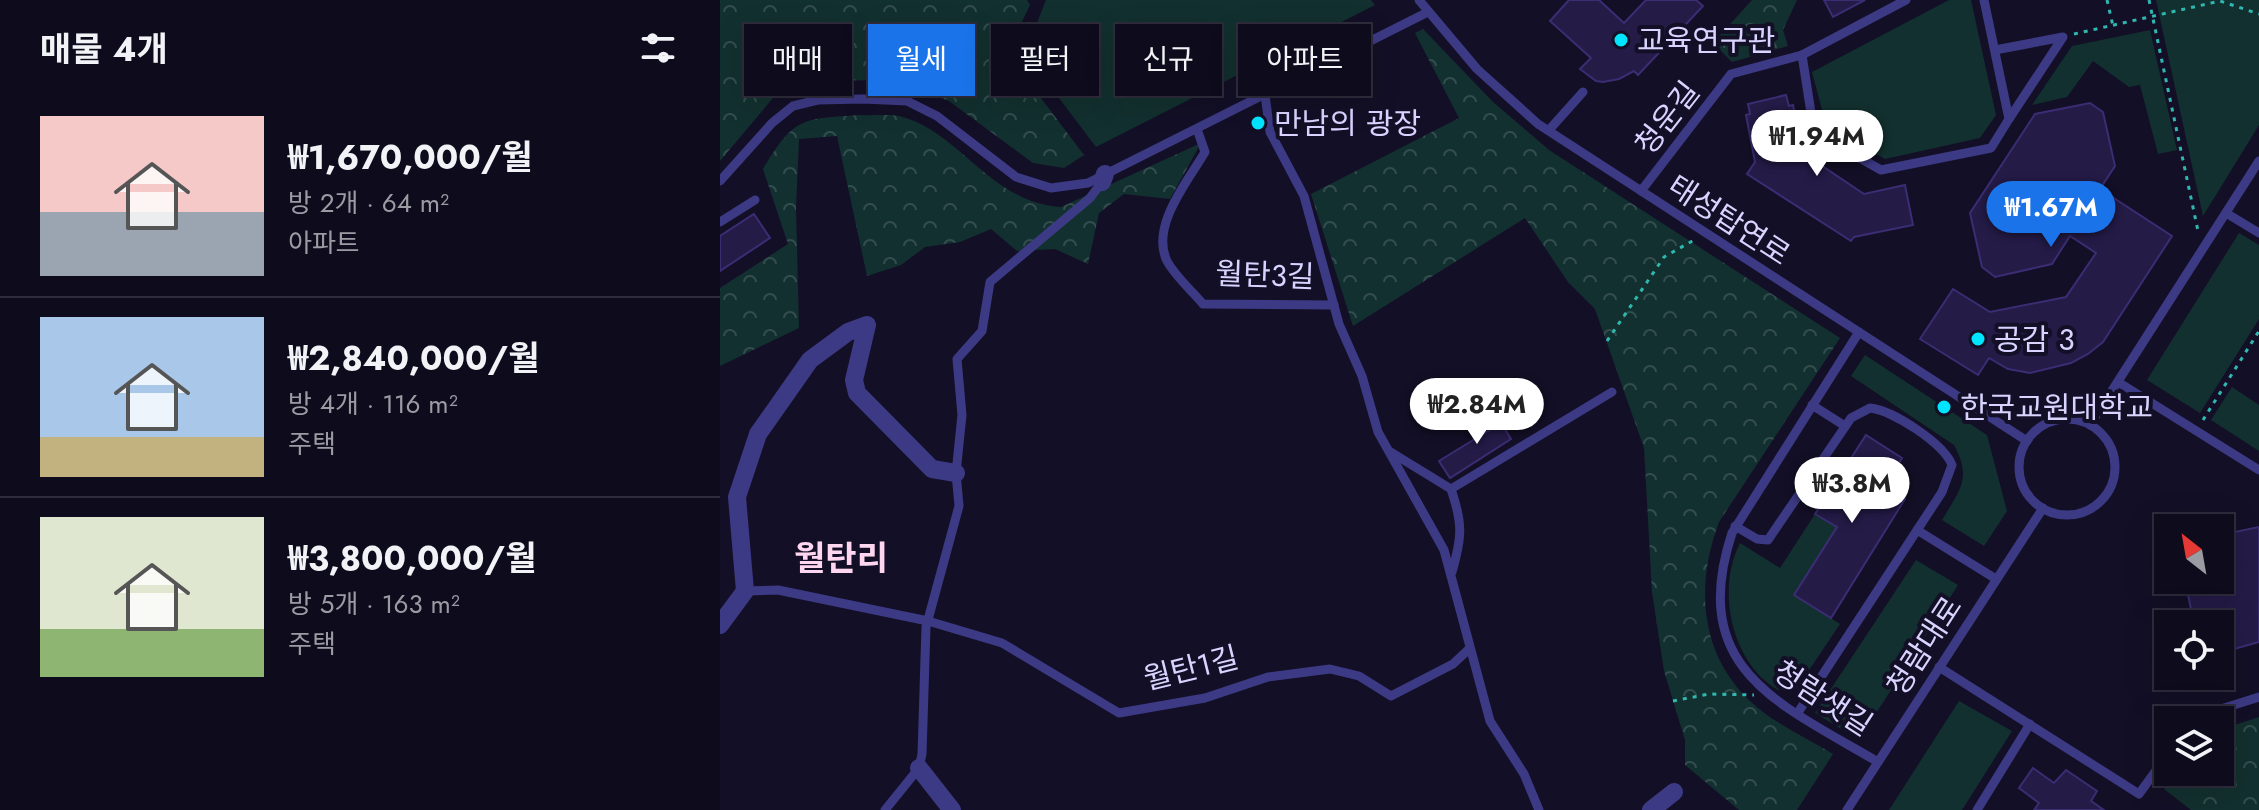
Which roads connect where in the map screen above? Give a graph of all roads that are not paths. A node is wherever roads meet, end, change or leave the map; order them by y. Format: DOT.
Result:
graph roads {
  1 [pos="1419,0"];
  2 [pos="1906,0"];
  3 [pos="1984,0"];
  4 [pos="1428,12"];
  5 [pos="1371,41"];
  6 [pos="1995,50"];
  7 [pos="1802,55"];
  8 [pos="1583,92"];
  9 [pos="1263,96"];
  10 [pos="1265,96"];
  11 [pos="2009,119"];
  12 [pos="1197,129"];
  13 [pos="1549,130"];
  14 [pos="2259,161"];
  15 [pos="1103,178"];
  16 [pos="720,181"];
  17 [pos="1641,191"];
  18 [pos="755,200"];
  19 [pos="2226,213"];
  20 [pos="720,222"];
  21 [pos="2259,233"];
  22 [pos="1334,305"];
  23 [pos="1859,332"];
  24 [pos="2118,382"];
  25 [pos="1612,392"];
  26 [pos="1812,405"];
  27 [pos="2090,425"];
  28 [pos="1845,426"];
  29 [pos="2027,441"];
  30 [pos="1388,451"];
  31 [pos="2259,470"];
  32 [pos="956,473"];
  33 [pos="1451,489"];
  34 [pos="2043,508"];
  35 [pos="1735,526"];
  36 [pos="1917,530"];
  37 [pos="1452,572"];
  38 [pos="1996,579"];
  39 [pos="745,591"];
  40 [pos="928,621"];
  41 [pos="720,625"];
  42 [pos="1469,649"];
  43 [pos="1939,667"];
  44 [pos="2259,697"];
  45 [pos="2230,706"];
  46 [pos="1797,714"];
  47 [pos="2030,724"];
  48 [pos="1878,762"];
  49 [pos="919,768"];
  50 [pos="2154,773"];
  51 [pos="1674,792"];
  52 [pos="885,810"];
  53 [pos="952,810"];
  54 [pos="1539,810"];
  55 [pos="1651,810"];
  56 [pos="1847,810"];
  57 [pos="1977,810"];
  1 -- 4 [label="lane, 태성탑연로"];
  2 -- 7 [label="lane, 청운길"];
  3 -- 6 [label="lane"];
  4 -- 5 [label="lane"];
  4 -- 13 [label="lane, 태성탑연로"];
  6 -- 11 [label="lane"];
  6 -- 11 [label="lane"];
  7 -- 11 [label="lane"];
  7 -- 17 [label="lane, 청운길"];
  8 -- 13 [label="lane"];
  9 -- 12 [label="lane"];
  10 -- 22 [label="lane, 월탄3길"];
  12 -- 15 [label="lane"];
  12 -- 22 [label="lane, 월탄3길"];
  13 -- 17 [label="lane, 태성탑연로"];
  14 -- 19 [label="lane"];
  15 -- 16 [label="lane"];
  15 -- 32 [label="lane"];
  17 -- 23 [label="lane, 태성탑연로"];
  18 -- 20 [label="lane"];
  19 -- 21 [label="lane"];
  19 -- 24 [label="lane"];
  22 -- 30 [label="lane, 월탄3길"];
  23 -- 26 [label="lane, 청람샛길"];
  23 -- 29 [label="lane, 태성탑연로"];
  24 -- 27 [label="lane"];
  24 -- 31 [label="lane"];
  25 -- 33 [label="lane"];
  26 -- 28 [label="lane"];
  26 -- 35 [label="lane, 청람샛길"];
  27 -- 29 [label="lane"];
  27 -- 34 [label="lane"];
  28 -- 35 [label="lane"];
  28 -- 36 [label="lane"];
  29 -- 34 [label="lane"];
  30 -- 33 [label="lane"];
  30 -- 37 [label="lane, 월탄3길"];
  32 -- 39 [label="street"];
  32 -- 40 [label="lane"];
  33 -- 37 [label="lane, 월탄3길"];
  34 -- 38 [label="lane, 청람대로"];
  35 -- 46 [label="lane, 청람샛길"];
  36 -- 38 [label="lane"];
  36 -- 46 [label="lane"];
  37 -- 42 [label="lane, 월탄3길"];
  38 -- 43 [label="lane, 청람대로"];
  39 -- 40 [label="lane, 월탄1길"];
  39 -- 41 [label="street"];
  40 -- 42 [label="lane, 월탄1길"];
  40 -- 49 [label="lane"];
  42 -- 54 [label="lane, 월탄3길"];
  43 -- 47 [label="lane"];
  43 -- 48 [label="lane, 청람대로"];
  44 -- 45 [label="lane"];
  46 -- 48 [label="lane, 청람샛길"];
  47 -- 50 [label="lane"];
  47 -- 57 [label="lane"];
  48 -- 56 [label="lane, 청람대로"];
  49 -- 52 [label="lane"];
  49 -- 53 [label="street"];
  51 -- 55 [label="street"];
}
